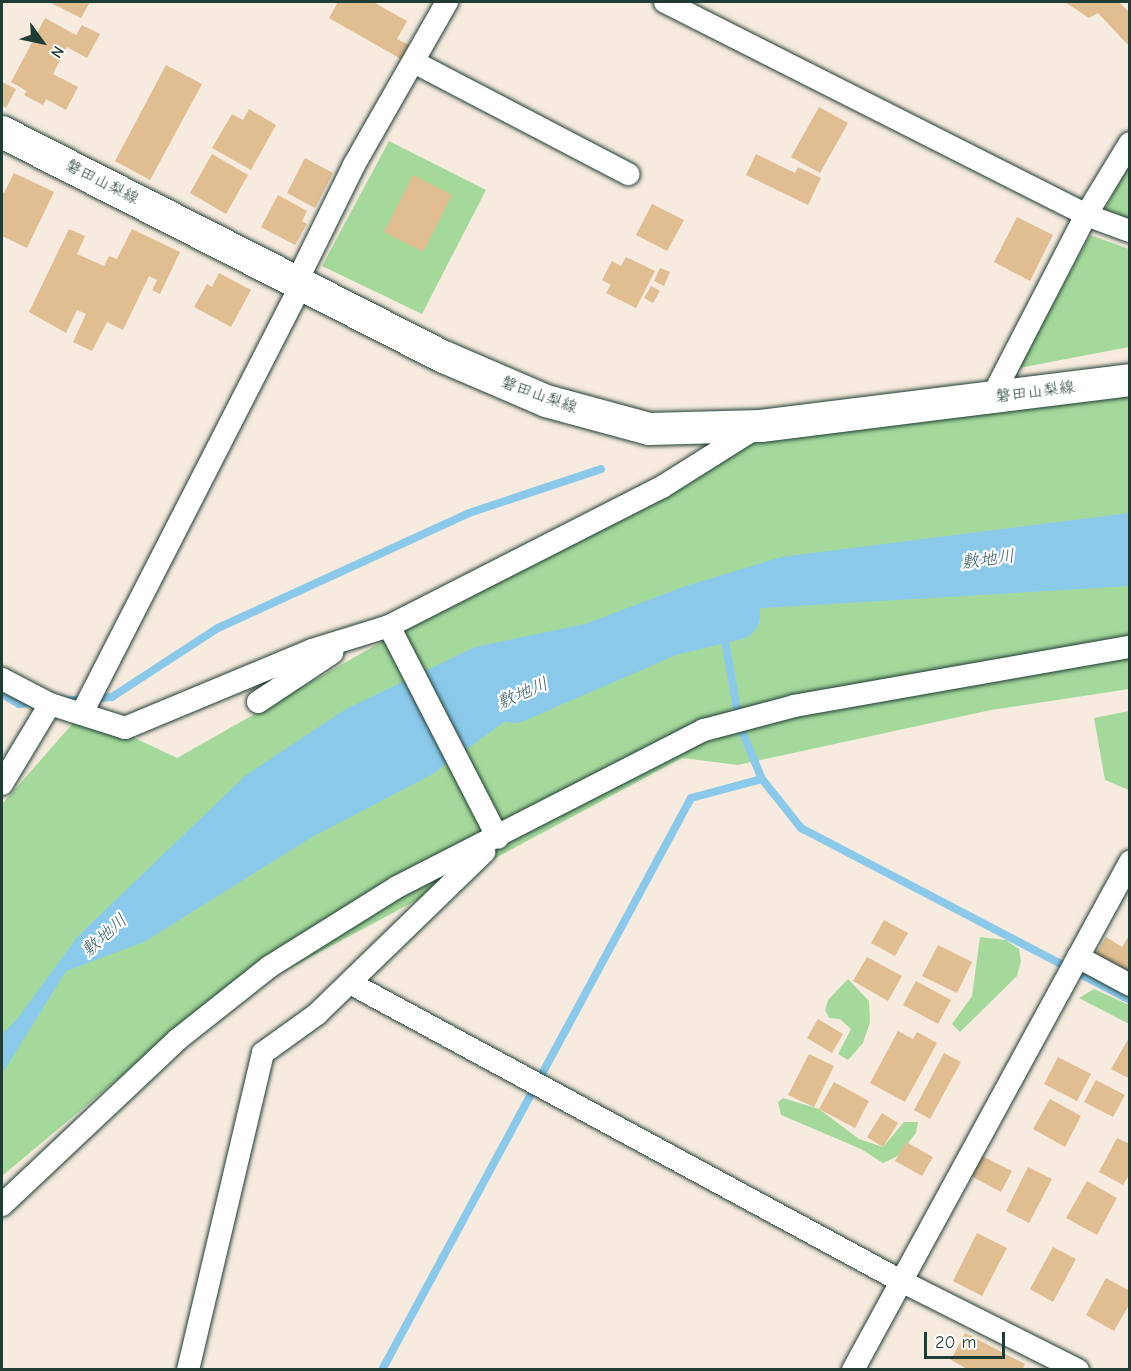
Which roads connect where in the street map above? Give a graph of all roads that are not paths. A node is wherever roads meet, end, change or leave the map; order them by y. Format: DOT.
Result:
graph roads {
  1 [pos="447,2"];
  2 [pos="665,2"];
  3 [pos="414,62"];
  4 [pos="2,132"];
  5 [pos="1130,143"];
  6 [pos="628,174"];
  7 [pos="1086,215"];
  8 [pos="1130,231"];
  9 [pos="300,282"];
  10 [pos="1130,380"];
  11 [pos="992,397"];
  12 [pos="760,426"];
  13 [pos="392,634"];
  14 [pos="358,636"];
  15 [pos="1130,647"];
  16 [pos="2,679"];
  17 [pos="258,702"];
  18 [pos="50,704"];
  19 [pos="82,713"];
  20 [pos="2,784"];
  21 [pos="494,829"];
  22 [pos="1130,862"];
  23 [pos="1078,957"];
  24 [pos="350,982"];
  25 [pos="1130,985"];
  26 [pos="2,1205"];
  27 [pos="901,1281"];
  28 [pos="189,1370"];
  29 [pos="853,1370"];
  30 [pos="1078,1370"];
  1 -- 3 [label="street"];
  2 -- 7 [label="street"];
  3 -- 6 [label="street"];
  3 -- 9 [label="street"];
  4 -- 9 [label="main road, 磐田山梨線"];
  5 -- 7 [label="street"];
  7 -- 8 [label="street"];
  7 -- 11 [label="street"];
  9 -- 12 [label="main road, 磐田山梨線"];
  9 -- 19 [label="street"];
  10 -- 11 [label="main road, 磐田山梨線"];
  11 -- 12 [label="main road, 磐田山梨線"];
  12 -- 13 [label="street"];
  13 -- 14 [label="street"];
  13 -- 21 [label="street"];
  14 -- 17 [label="street"];
  14 -- 19 [label="street"];
  15 -- 21 [label="street"];
  16 -- 18 [label="street"];
  18 -- 19 [label="street"];
  18 -- 20 [label="street"];
  21 -- 24 [label="street"];
  21 -- 26 [label="street"];
  22 -- 23 [label="street"];
  23 -- 25 [label="street"];
  23 -- 27 [label="street"];
  24 -- 27 [label="street"];
  24 -- 28 [label="street"];
  27 -- 29 [label="street"];
  27 -- 30 [label="street"];
}
